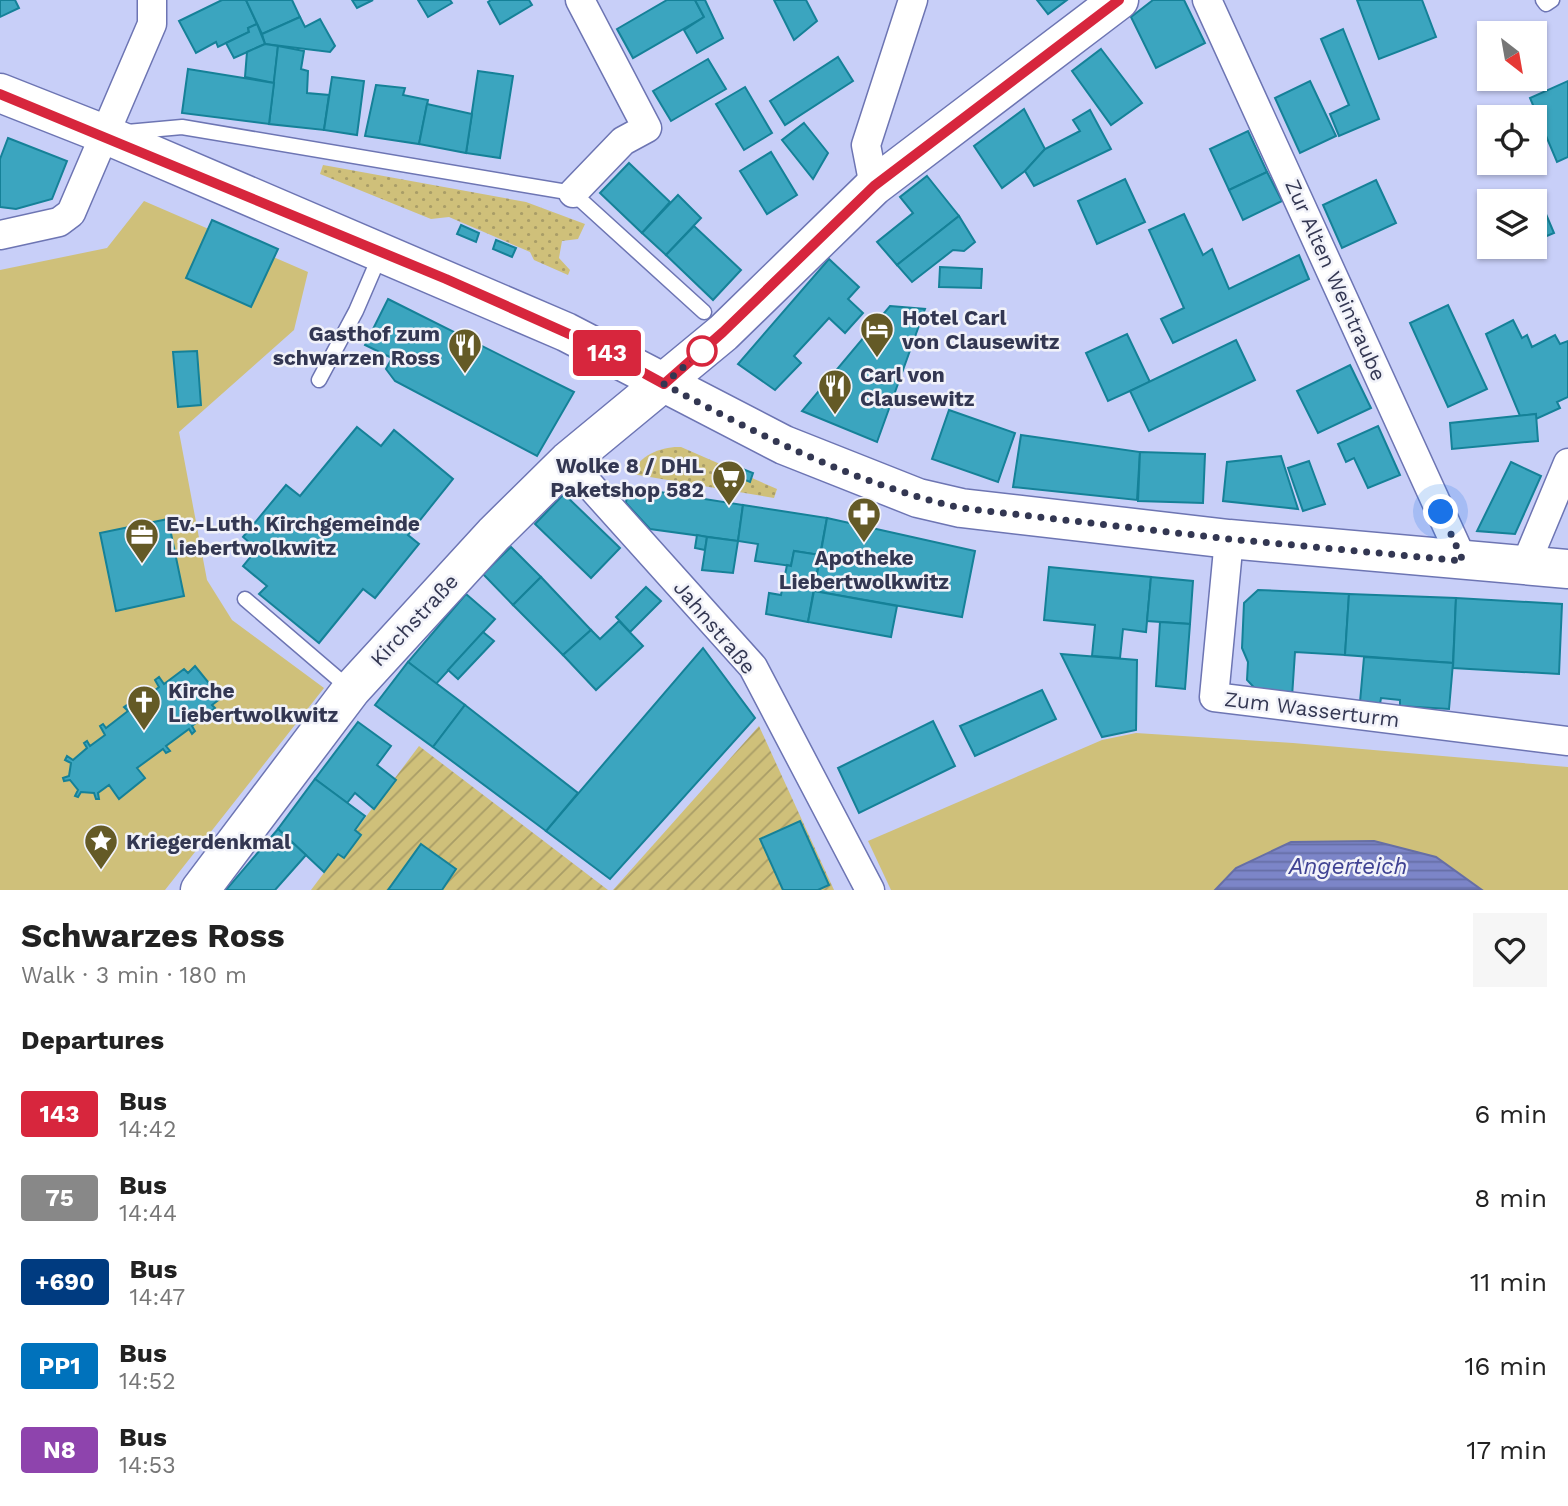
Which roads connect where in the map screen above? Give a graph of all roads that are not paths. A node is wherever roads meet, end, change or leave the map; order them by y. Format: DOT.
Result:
graph roads {
  1 [pos="580,0"];
  2 [pos="913,0"];
  3 [pos="1119,0"];
  4 [pos="1207,0"];
  5 [pos="1543,0"];
  6 [pos="1552,0"];
  7 [pos="157,1"];
  8 [pos="0,93"];
  9 [pos="104,134"];
  10 [pos="874,186"];
  11 [pos="573,193"];
  12 [pos="0,234"];
  13 [pos="382,252"];
  14 [pos="704,312"];
  15 [pos="319,380"];
  16 [pos="664,384"];
  17 [pos="568,461"];
  18 [pos="1568,463"];
  19 [pos="1229,539"];
  20 [pos="1463,561"];
  21 [pos="1525,566"];
  22 [pos="1568,569"];
  23 [pos="245,599"];
  24 [pos="351,690"];
  25 [pos="1568,741"];
  26 [pos="200,890"];
  27 [pos="870,890"];
  1 -- 11 [label="street"];
  2 -- 10 [label="street"];
  3 -- 10 [label="main road, Kirchstraße"];
  4 -- 20 [label="street, Zur Alten Weintraube"];
  5 -- 6 [label="lane"];
  7 -- 9 [label="street"];
  8 -- 9 [label="main road"];
  9 -- 11 [label="lane"];
  9 -- 12 [label="street"];
  9 -- 13 [label="main road"];
  10 -- 16 [label="main road, Kirchstraße"];
  11 -- 14 [label="lane"];
  13 -- 15 [label="lane"];
  13 -- 16 [label="main road"];
  16 -- 17 [label="main road, Kirchstraße"];
  16 -- 19 [label="main road"];
  17 -- 24 [label="main road, Kirchstraße"];
  17 -- 27 [label="street, Jahnstraße"];
  18 -- 21 [label="street"];
  19 -- 20 [label="main road"];
  19 -- 25 [label="street, Zum Wasserturm"];
  20 -- 21 [label="main road"];
  21 -- 22 [label="main road"];
  23 -- 24 [label="lane"];
  24 -- 26 [label="main road, Kirchstraße"];
}
